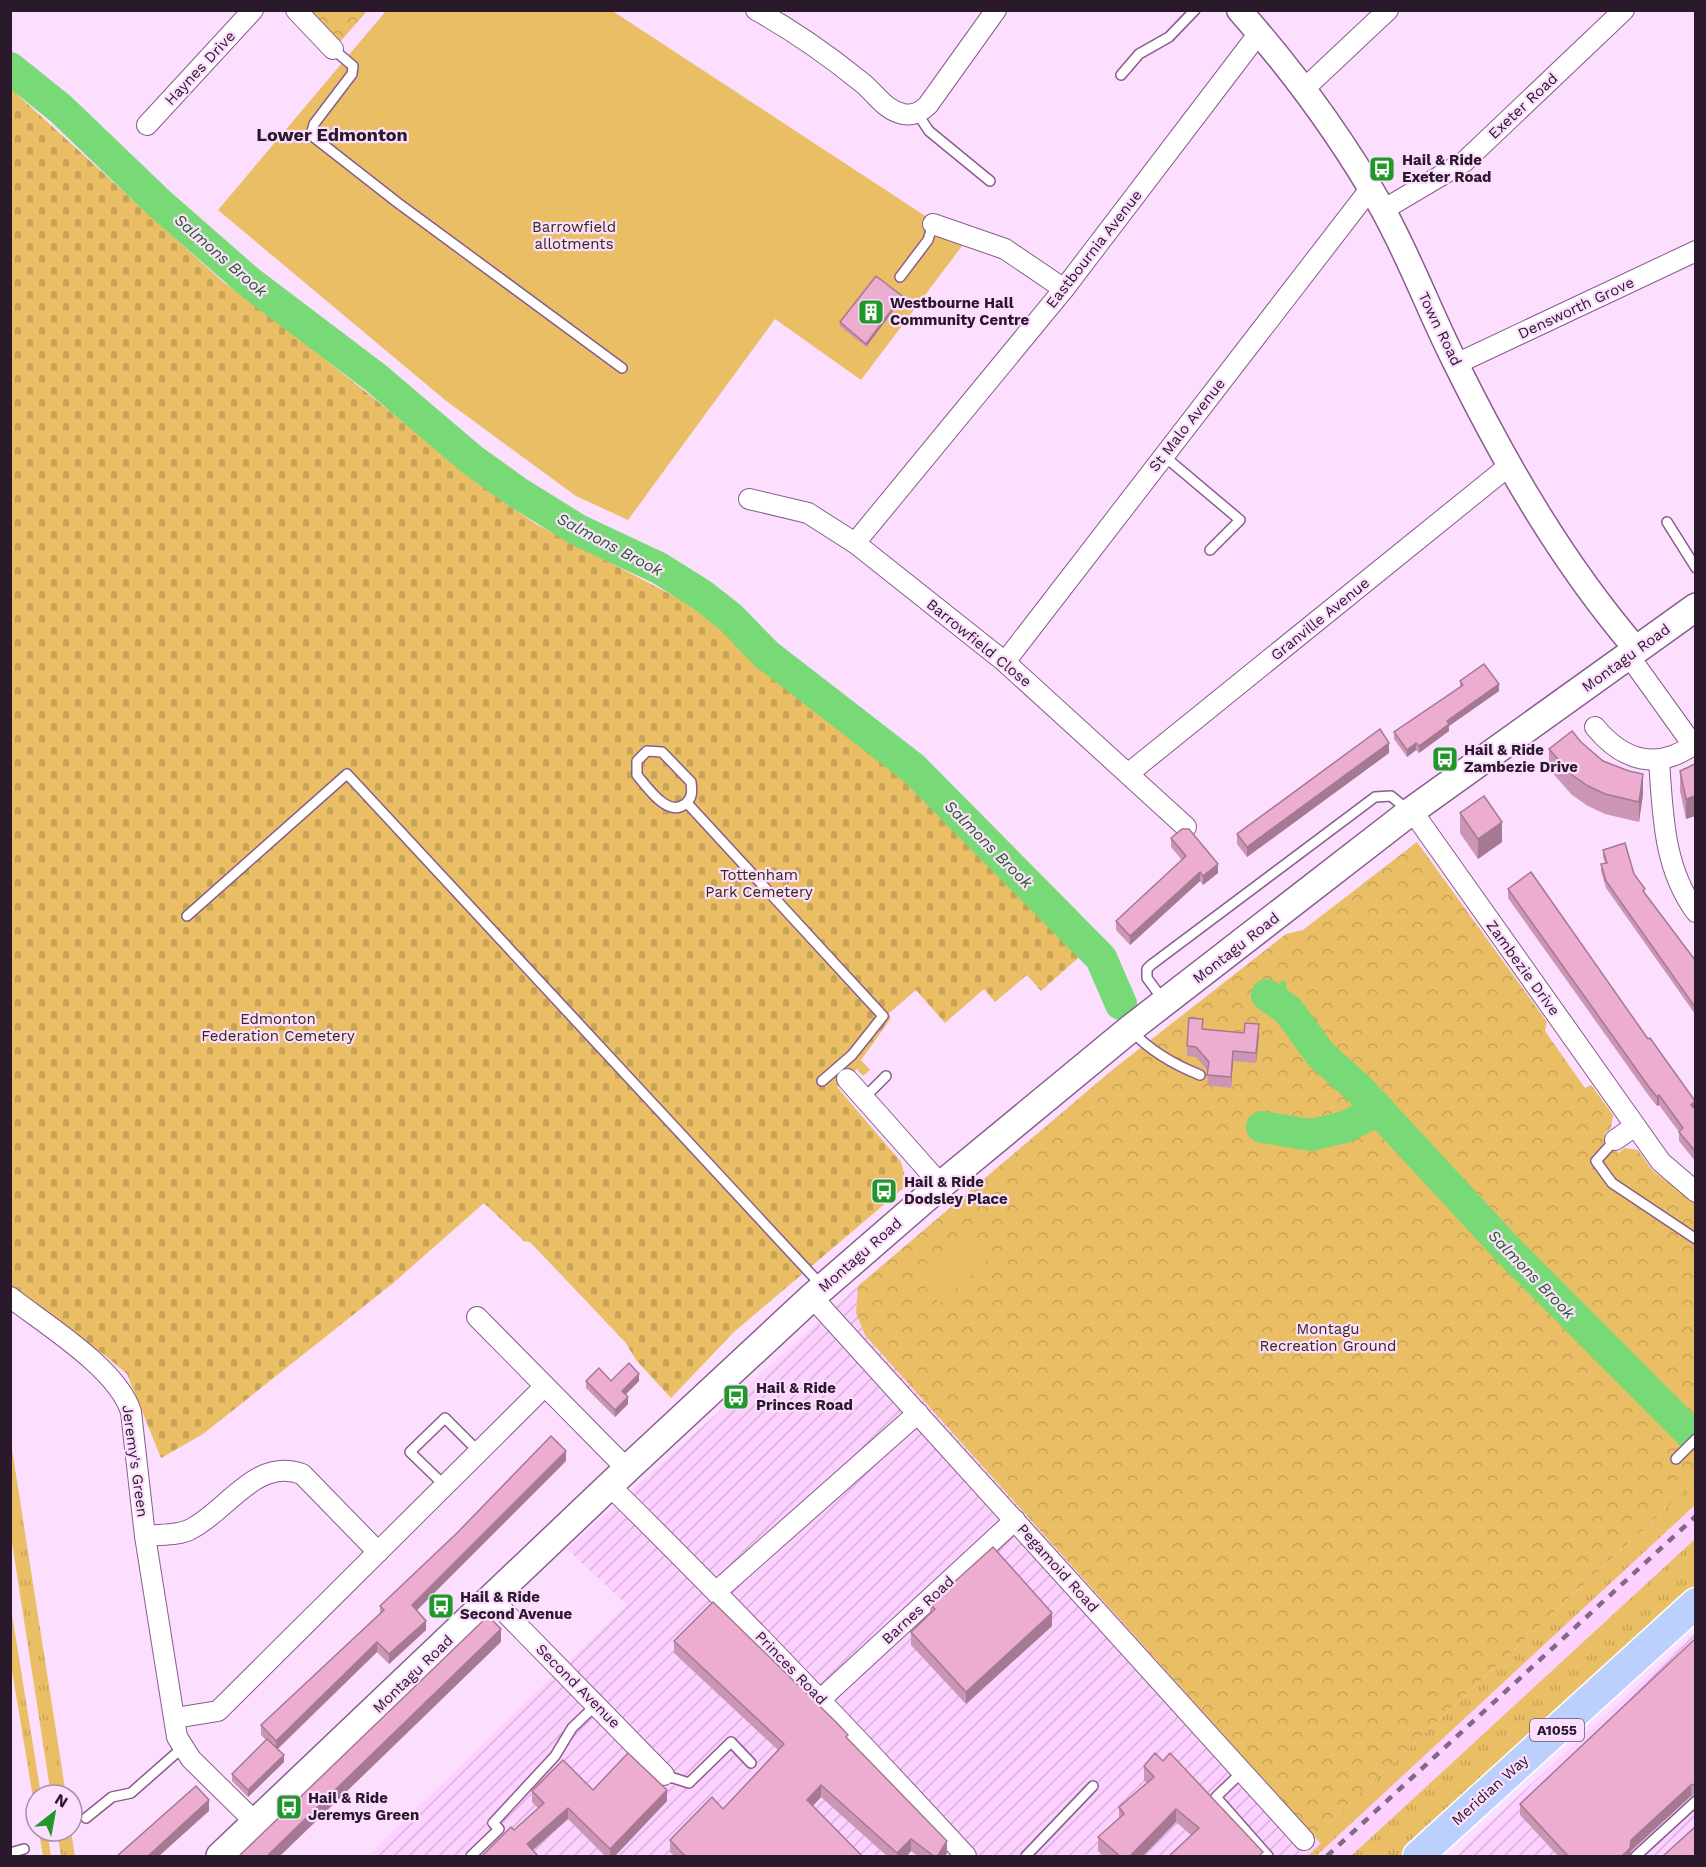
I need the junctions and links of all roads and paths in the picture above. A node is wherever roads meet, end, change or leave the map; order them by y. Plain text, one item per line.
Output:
1 (254, 10) edge
2 (296, 10) edge
3 (756, 10) edge
4 (996, 10) edge
5 (1195, 10) edge
6 (1239, 10) edge
7 (1388, 10) edge
8 (1624, 10) edge
9 (1259, 33) junction
10 (333, 48) joint
11 (1121, 75) dead end
12 (1304, 89) junction
13 (916, 113) junction
14 (147, 125) dead end
15 (990, 181) dead end
16 (1370, 189) junction
17 (1383, 210) junction
18 (933, 224) joint
19 (1695, 251) edge
20 (900, 277) dead end
21 (1064, 289) junction
22 (1456, 364) junction
23 (622, 368) dead end
24 (1164, 456) junction
25 (1510, 465) junction
26 (749, 499) dead end
27 (1667, 522) dead end
28 (855, 543) junction
29 (1210, 550) dead end
30 (1695, 568) edge
31 (1695, 607) edge
32 (1633, 653) junction
33 (1005, 662) junction
34 (1595, 727) dead end
35 (1694, 744) edge
36 (1659, 761) junction
37 (1129, 773) junction
38 (687, 803) junction
39 (1410, 812) junction
40 (1186, 827) edge
41 (1695, 912) edge
42 (187, 916) dead end
43 (1165, 1002) junction
44 (1130, 1029) junction
45 (843, 1073) junction
46 (1200, 1075) dead end
47 (886, 1076) dead end
48 (822, 1081) dead end
49 (864, 1098) junction
50 (1635, 1126) junction
51 (1615, 1140) joint
52 (940, 1185) junction
53 (1695, 1192) edge
54 (1695, 1239) edge
55 (818, 1292) junction
56 (10, 1297) edge
57 (477, 1317) dead end
58 (545, 1386) junction
59 (918, 1413) junction
60 (1695, 1440) edge
61 (479, 1452) junction
62 (1676, 1459) dead end
63 (618, 1478) junction
64 (445, 1486) junction
65 (1015, 1520) junction
66 (145, 1536) junction
67 (378, 1552) junction
68 (717, 1591) junction
69 (492, 1599) junction
70 (1695, 1603) edge
71 (821, 1699) junction
72 (597, 1704) junction
73 (175, 1718) junction
74 (182, 1748) junction
75 (751, 1763) dead end
76 (1242, 1772) junction
77 (664, 1774) joint
78 (1093, 1786) dead end
79 (1695, 1801) edge
80 (86, 1818) dead end
81 (257, 1824) junction
82 (1304, 1840) dead end
83 (24, 1849) dead end
84 (10, 1853) edge
85 (220, 1857) edge
86 (471, 1857) edge
87 (966, 1857) edge
88 (1026, 1857) edge
89 (1268, 1857) edge
90 (1418, 1857) edge
91 (1636, 1857) edge

1 - 14 street, Haynes Drive
2 - 10 street
3 - 13 street
4 - 13 street
5 - 11 lane
6 - 9 street, Town Road
7 - 12 street
8 - 17 street, Exeter Road
9 - 12 street, Town Road
9 - 21 street, Eastbournia Avenue
10 - 23 lane
12 - 16 street, Town Road
13 - 15 lane
16 - 17 street, Town Road
16 - 24 street, St Malo Avenue
17 - 22 street, Town Road
18 - 20 lane
18 - 21 street
19 - 22 street, Densworth Grove
21 - 28 street, Eastbournia Avenue
22 - 25 street, Town Road
24 - 29 lane
24 - 33 street, St Malo Avenue
25 - 32 street, Town Road
25 - 37 street, Granville Avenue
26 - 28 street, Barrowfield Close
27 - 30 lane
28 - 33 street, Barrowfield Close
31 - 32 main road, Montagu Road
32 - 35 street
32 - 39 main road, Montagu Road
33 - 37 street, Barrowfield Close
34 - 36 street
35 - 36 street
36 - 41 street
37 - 40 street, Barrowfield Close
38 - 38 lane
38 - 45 lane
39 - 43 main road, Montagu Road
39 - 43 lane
39 - 50 street, Zambezie Drive
42 - 55 lane
43 - 44 main road, Montagu Road
44 - 46 lane
44 - 52 main road, Montagu Road
45 - 48 lane
45 - 49 street
47 - 49 lane
49 - 52 street
50 - 51 street
50 - 53 street, Zambezie Drive
51 - 54 lane
52 - 55 main road, Montagu Road
55 - 59 street, Pegamoid Road
55 - 63 main road, Montagu Road
56 - 66 street, Jeremy's Green
57 - 58 street
58 - 61 street
58 - 63 street
59 - 65 street, Pegamoid Road
59 - 68 street
60 - 62 lane
61 - 64 street
61 - 64 lane
63 - 68 street, Princes Road
63 - 69 main road, Montagu Road
64 - 67 street
65 - 71 street, Barnes Road
65 - 76 street, Pegamoid Road
66 - 67 street, Jeremy's Green
66 - 73 street, Jeremy's Green
67 - 73 street
68 - 71 street, Princes Road
69 - 72 street, Second Avenue
69 - 81 main road, Montagu Road
70 - 90 main road, Meridian Way / A1055
71 - 87 street, Princes Road
72 - 77 street, Second Avenue
72 - 86 lane
73 - 74 street, Jeremy's Green
74 - 80 lane
74 - 81 street
75 - 77 lane
76 - 82 street, Pegamoid Road
76 - 89 lane
78 - 88 lane
79 - 91 lane
81 - 85 main road, Montagu Road
83 - 84 lane

